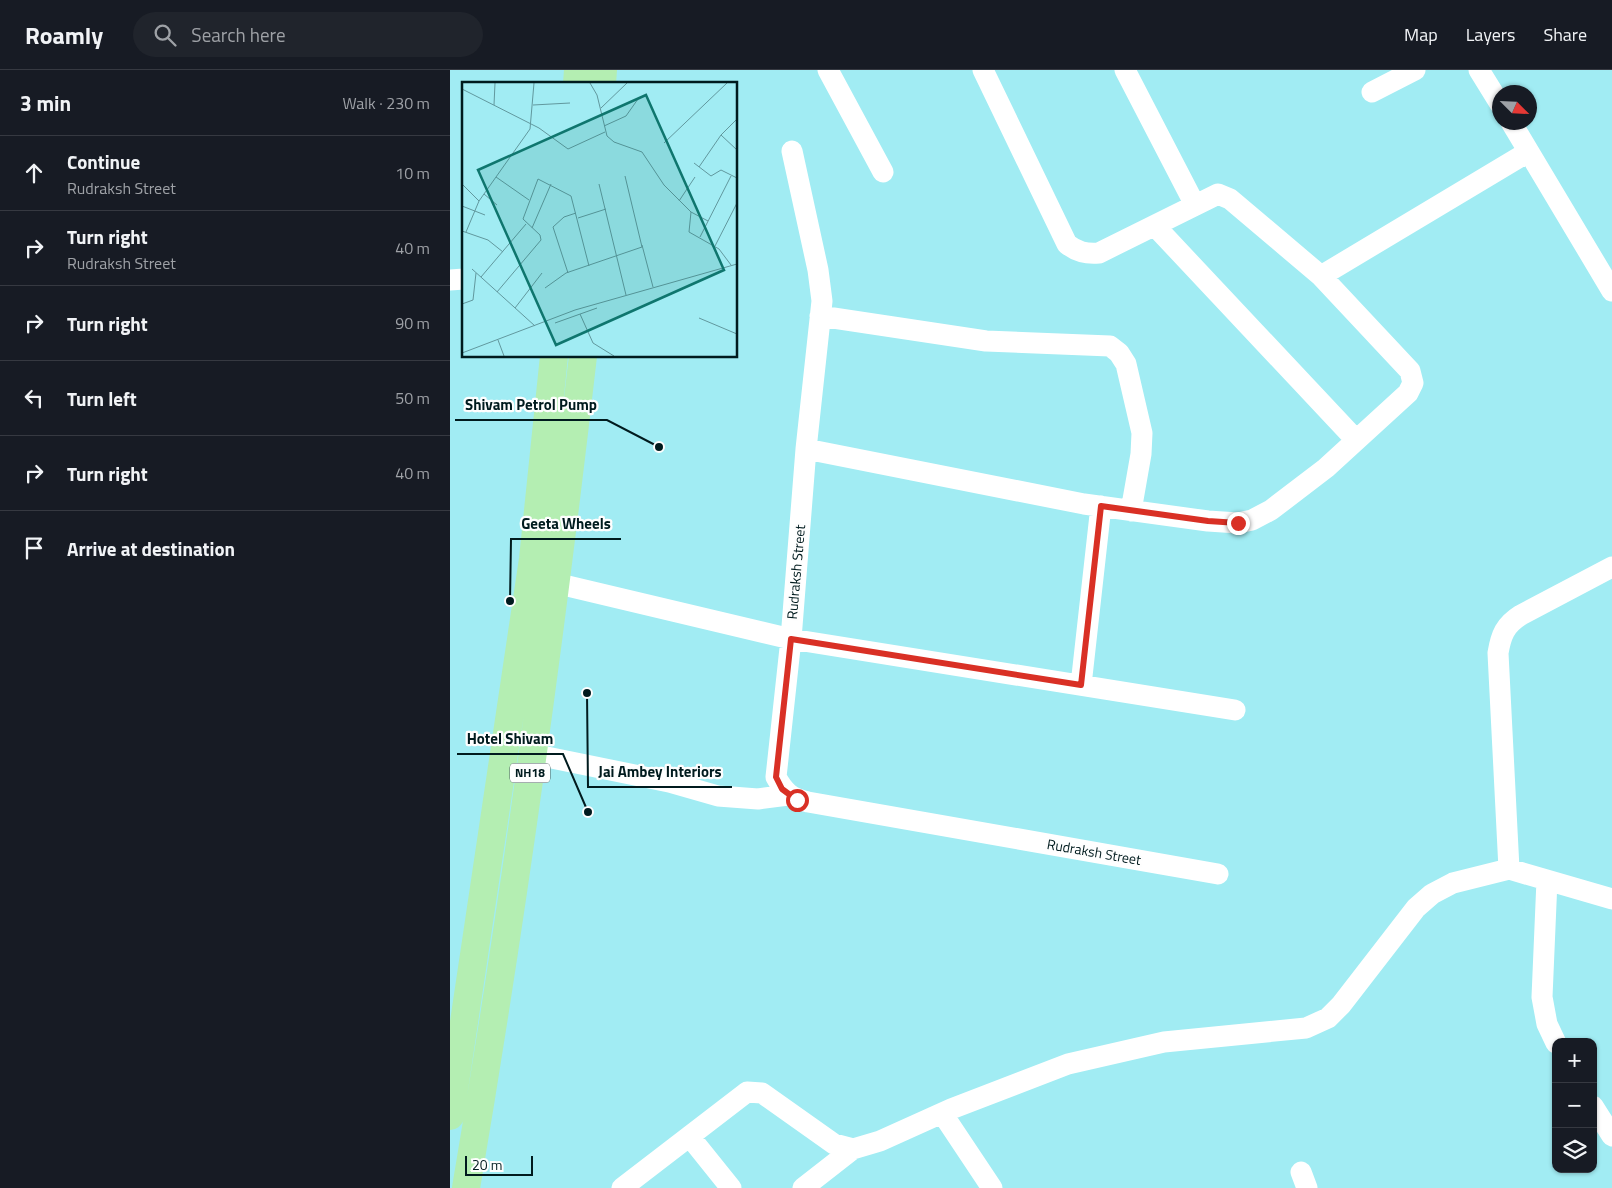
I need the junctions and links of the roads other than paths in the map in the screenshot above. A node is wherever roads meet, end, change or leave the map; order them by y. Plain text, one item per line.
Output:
1 (828, 70) edge
2 (983, 70) edge
3 (1125, 70) edge
4 (1415, 70) edge
5 (1479, 70) edge
6 (1492, 91) edge
7 (1372, 92) dead end
8 (1515, 130) edge
9 (792, 151) dead end
10 (1528, 152) junction
11 (883, 172) dead end
12 (1195, 205) junction
13 (1155, 226) junction
14 (1321, 276) junction
15 (1612, 291) edge
16 (820, 316) junction
17 (554, 358) edge
18 (583, 358) edge
19 (1356, 440) junction
20 (806, 449) junction
21 (1101, 506) junction
22 (1130, 510) junction
23 (1612, 567) edge
24 (555, 583) junction
25 (791, 639) junction
26 (1081, 685) junction
27 (1235, 710) dead end
28 (532, 754) junction
29 (788, 795) junction
30 (1509, 870) junction
31 (1218, 874) dead end
32 (1546, 880) junction
33 (1612, 899) edge
34 (1553, 1038) edge
35 (1597, 1112) edge
36 (942, 1113) junction
37 (450, 1116) edge
38 (1612, 1136) edge
39 (690, 1137) junction
40 (853, 1149) junction
41 (466, 1188) edge
42 (622, 1188) edge
43 (731, 1188) edge
44 (803, 1188) edge
45 (992, 1188) edge

1 - 11 street
2 - 13 street
3 - 12 street
4 - 7 street
5 - 6 street
8 - 10 street
9 - 16 street, Rudraksh Street
10 - 14 street
10 - 15 street
12 - 13 street
12 - 14 street
13 - 19 street
14 - 19 street
16 - 20 street, Rudraksh Street
16 - 22 street
17 - 37 highway, NH18
18 - 24 highway, NH18
19 - 22 street
20 - 21 street
20 - 25 street, Rudraksh Street
21 - 22 street
21 - 26 street
23 - 30 street
24 - 25 street
24 - 28 highway, NH18
25 - 26 street
25 - 29 street, Rudraksh Street
26 - 27 street
28 - 29 street
28 - 41 highway, NH18
29 - 31 street, Rudraksh Street
30 - 32 street
30 - 36 street
32 - 33 street
32 - 34 street
35 - 38 street
36 - 40 street
36 - 45 street
39 - 40 street
39 - 42 street
39 - 43 street
40 - 44 street

